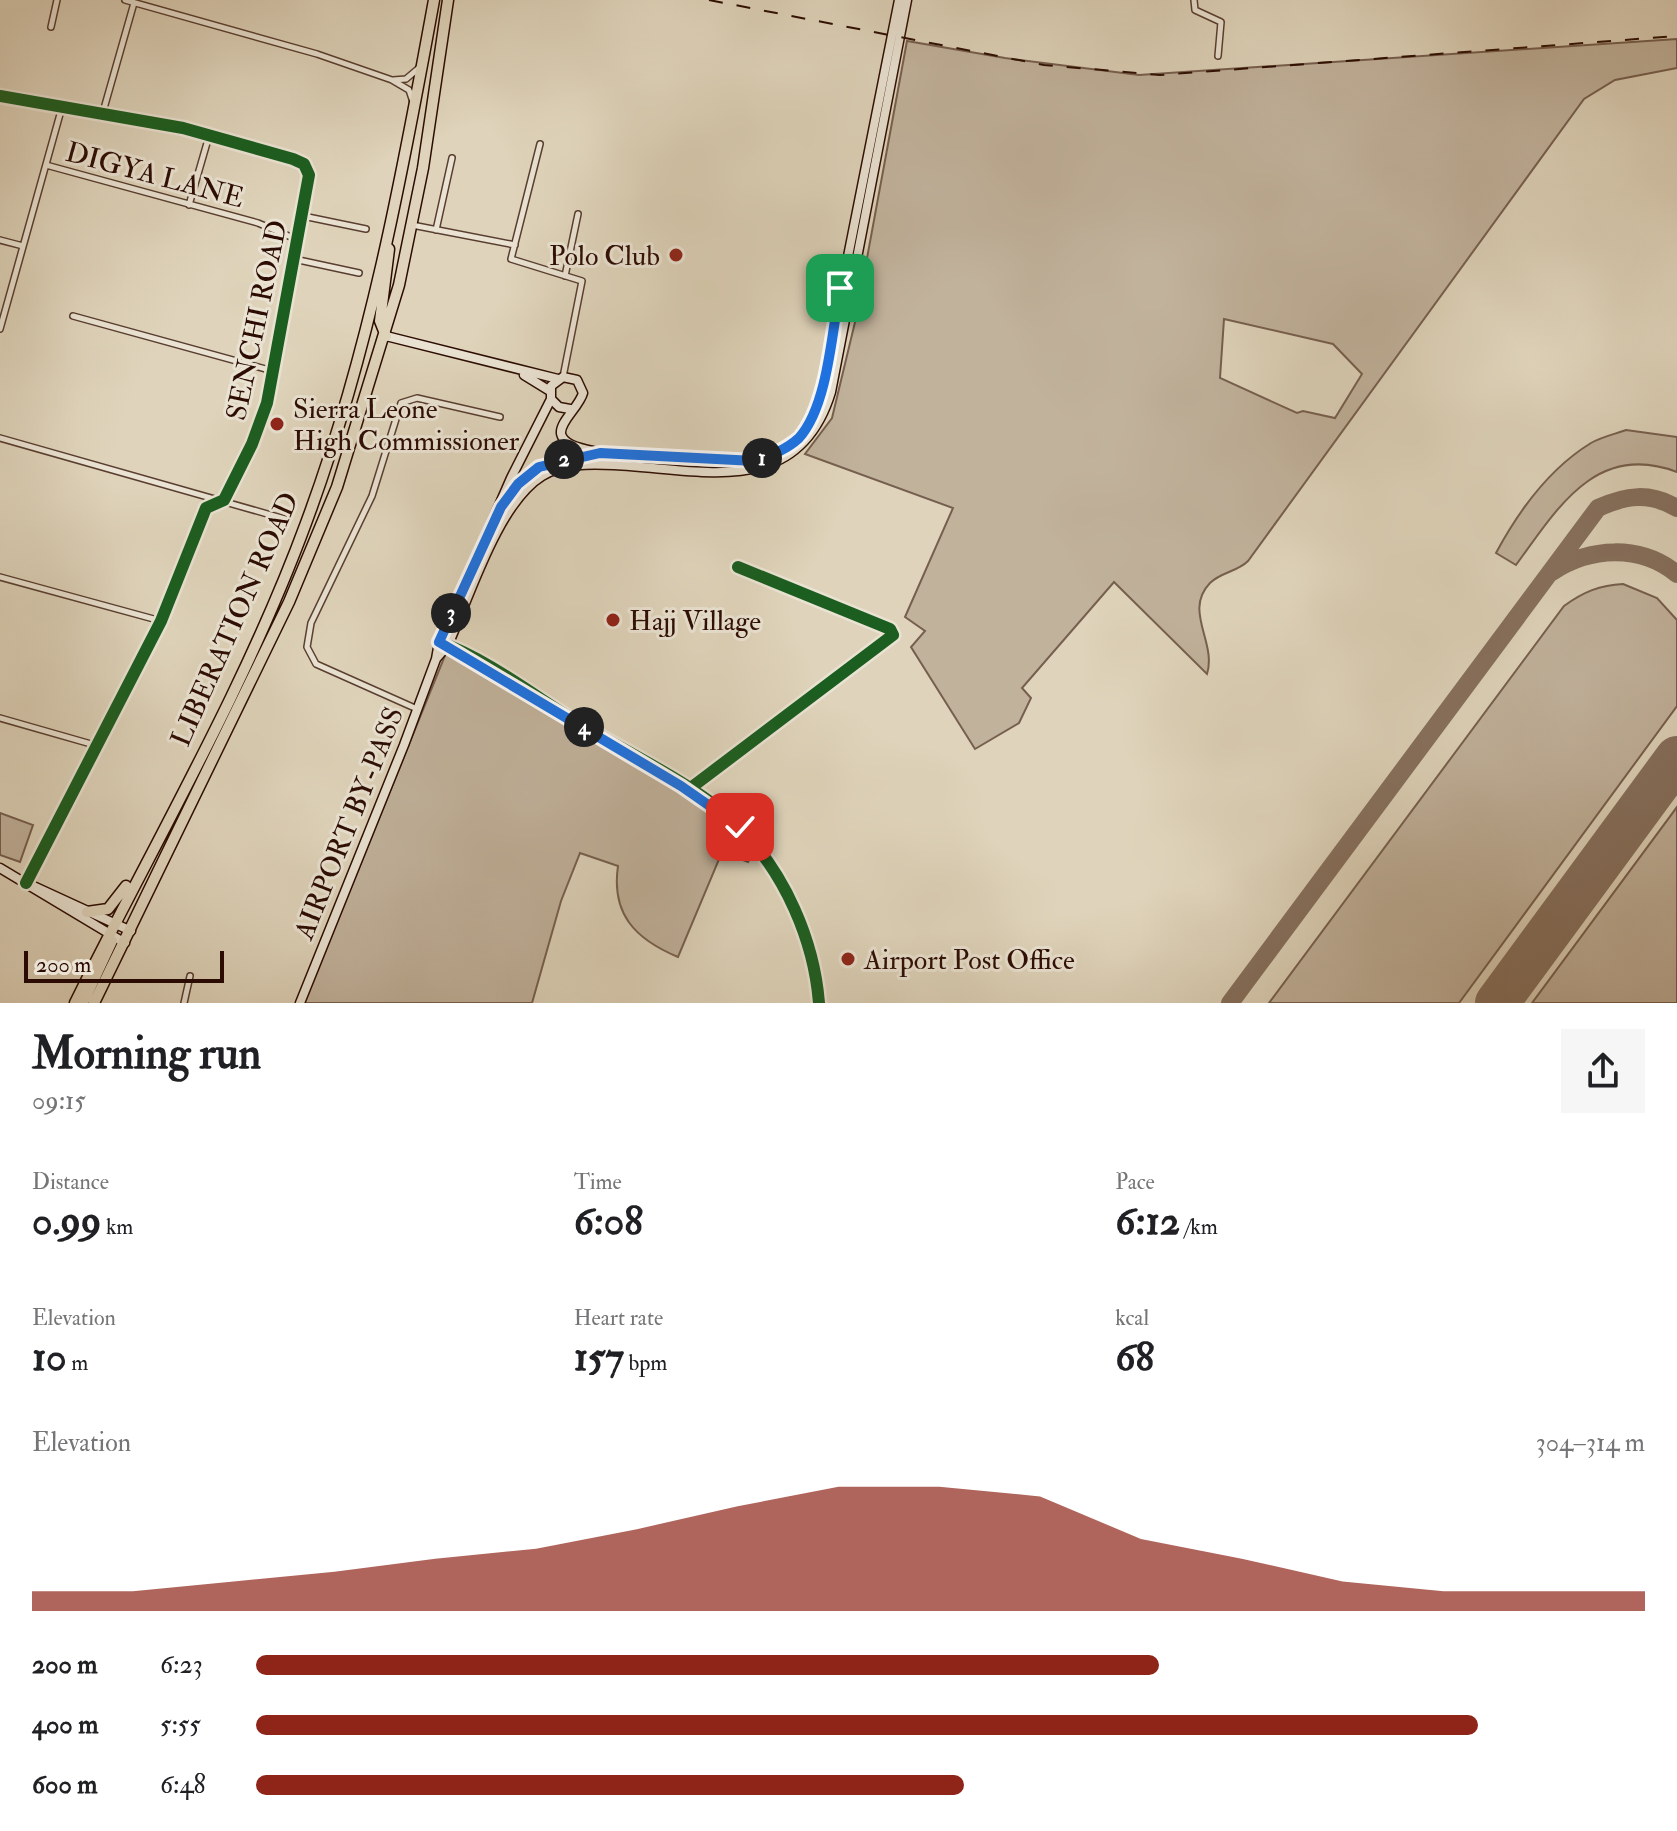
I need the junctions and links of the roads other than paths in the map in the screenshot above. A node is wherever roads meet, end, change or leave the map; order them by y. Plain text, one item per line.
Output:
1 (57, 0) edge
2 (125, 0) edge
3 (434, 0) edge
4 (448, 0) edge
5 (899, 0) edge
6 (907, 0) edge
7 (1194, 0) edge
8 (134, 3) junction
9 (51, 27) dead end
10 (1218, 56) dead end
11 (422, 65) junction
12 (392, 80) junction
13 (0, 96) edge
14 (414, 106) junction
15 (62, 107) junction
16 (103, 112) junction
17 (209, 136) junction
18 (540, 144) dead end
19 (452, 158) dead end
20 (46, 165) junction
21 (189, 205) junction
22 (578, 214) dead end
23 (303, 216) junction
24 (412, 225) junction
25 (366, 229) dead end
26 (436, 230) junction
27 (387, 239) junction
28 (0, 240) edge
29 (298, 240) junction
30 (515, 245) junction
31 (23, 246) junction
32 (294, 259) junction
33 (359, 273) dead end
34 (565, 276) junction
35 (73, 316) dead end
36 (0, 329) edge
37 (386, 336) junction
38 (512, 370) junction
39 (273, 371) junction
40 (560, 378) junction
41 (551, 395) junction
42 (570, 409) junction
43 (500, 417) dead end
44 (0, 438) edge
45 (600, 453) junction
46 (224, 500) junction
47 (501, 507) junction
48 (285, 519) dead end
49 (738, 567) dead end
50 (0, 577) edge
51 (161, 621) junction
52 (443, 643) junction
53 (417, 710) junction
54 (0, 718) edge
55 (98, 746) junction
56 (688, 790) junction
57 (0, 868) edge
58 (141, 870) junction
59 (26, 883) junction
60 (87, 912) junction
61 (114, 924) junction
62 (131, 931) junction
63 (111, 936) junction
64 (125, 943) junction
65 (190, 976) dead end
66 (75, 1003) edge
67 (83, 1003) edge
68 (94, 1003) edge
69 (184, 1003) edge
70 (300, 1003) edge
71 (819, 1003) edge

1 - 9 street
2 - 8 street
3 - 11 highway, LIBERATION ROAD
4 - 24 highway, LIBERATION ROAD
5 - 45 main road
6 - 52 main road, AIRPORT BY-PASS
7 - 10 street
8 - 12 street
8 - 16 street
11 - 12 street
11 - 14 highway, LIBERATION ROAD
12 - 14 street
13 - 15 street, SENCHI ROAD
14 - 27 highway, LIBERATION ROAD
15 - 16 street, SENCHI ROAD
15 - 20 street
16 - 17 street, SENCHI ROAD
17 - 21 street
17 - 23 street, SENCHI ROAD
18 - 30 street
19 - 26 street
20 - 21 street, DIGYA LANE
20 - 31 street
21 - 29 street, DIGYA LANE
22 - 34 street
23 - 25 street
23 - 29 street, SENCHI ROAD
24 - 26 street
24 - 37 highway, LIBERATION ROAD
26 - 30 street
27 - 37 highway
27 - 58 highway, LIBERATION ROAD
28 - 31 street
29 - 32 street, SENCHI ROAD
30 - 34 street
31 - 36 street
32 - 33 street
32 - 39 street, SENCHI ROAD
34 - 40 street
35 - 39 street
37 - 38 main road
37 - 62 highway, LIBERATION ROAD
38 - 40 main road
38 - 41 main road
39 - 46 street, SENCHI ROAD
40 - 41 main road
40 - 42 main road
41 - 42 main road
41 - 47 main road, AIRPORT BY-PASS
42 - 45 main road
43 - 53 street
44 - 46 street
45 - 47 main road
46 - 48 street
46 - 51 street, SENCHI ROAD
47 - 52 main road, AIRPORT BY-PASS
49 - 56 street
50 - 51 street
51 - 55 street, SENCHI ROAD
52 - 53 main road, AIRPORT BY-PASS
52 - 56 main road
53 - 70 main road, AIRPORT BY-PASS
54 - 55 street
55 - 59 street, SENCHI ROAD
56 - 71 main road
57 - 59 main road
58 - 60 highway
58 - 61 highway, LIBERATION ROAD
59 - 60 main road
59 - 63 main road
60 - 61 main road
61 - 62 main road
61 - 63 highway, LIBERATION ROAD
62 - 64 highway, LIBERATION ROAD
63 - 64 main road
63 - 66 highway, LIBERATION ROAD
63 - 67 highway
64 - 68 highway, LIBERATION ROAD
65 - 69 street

